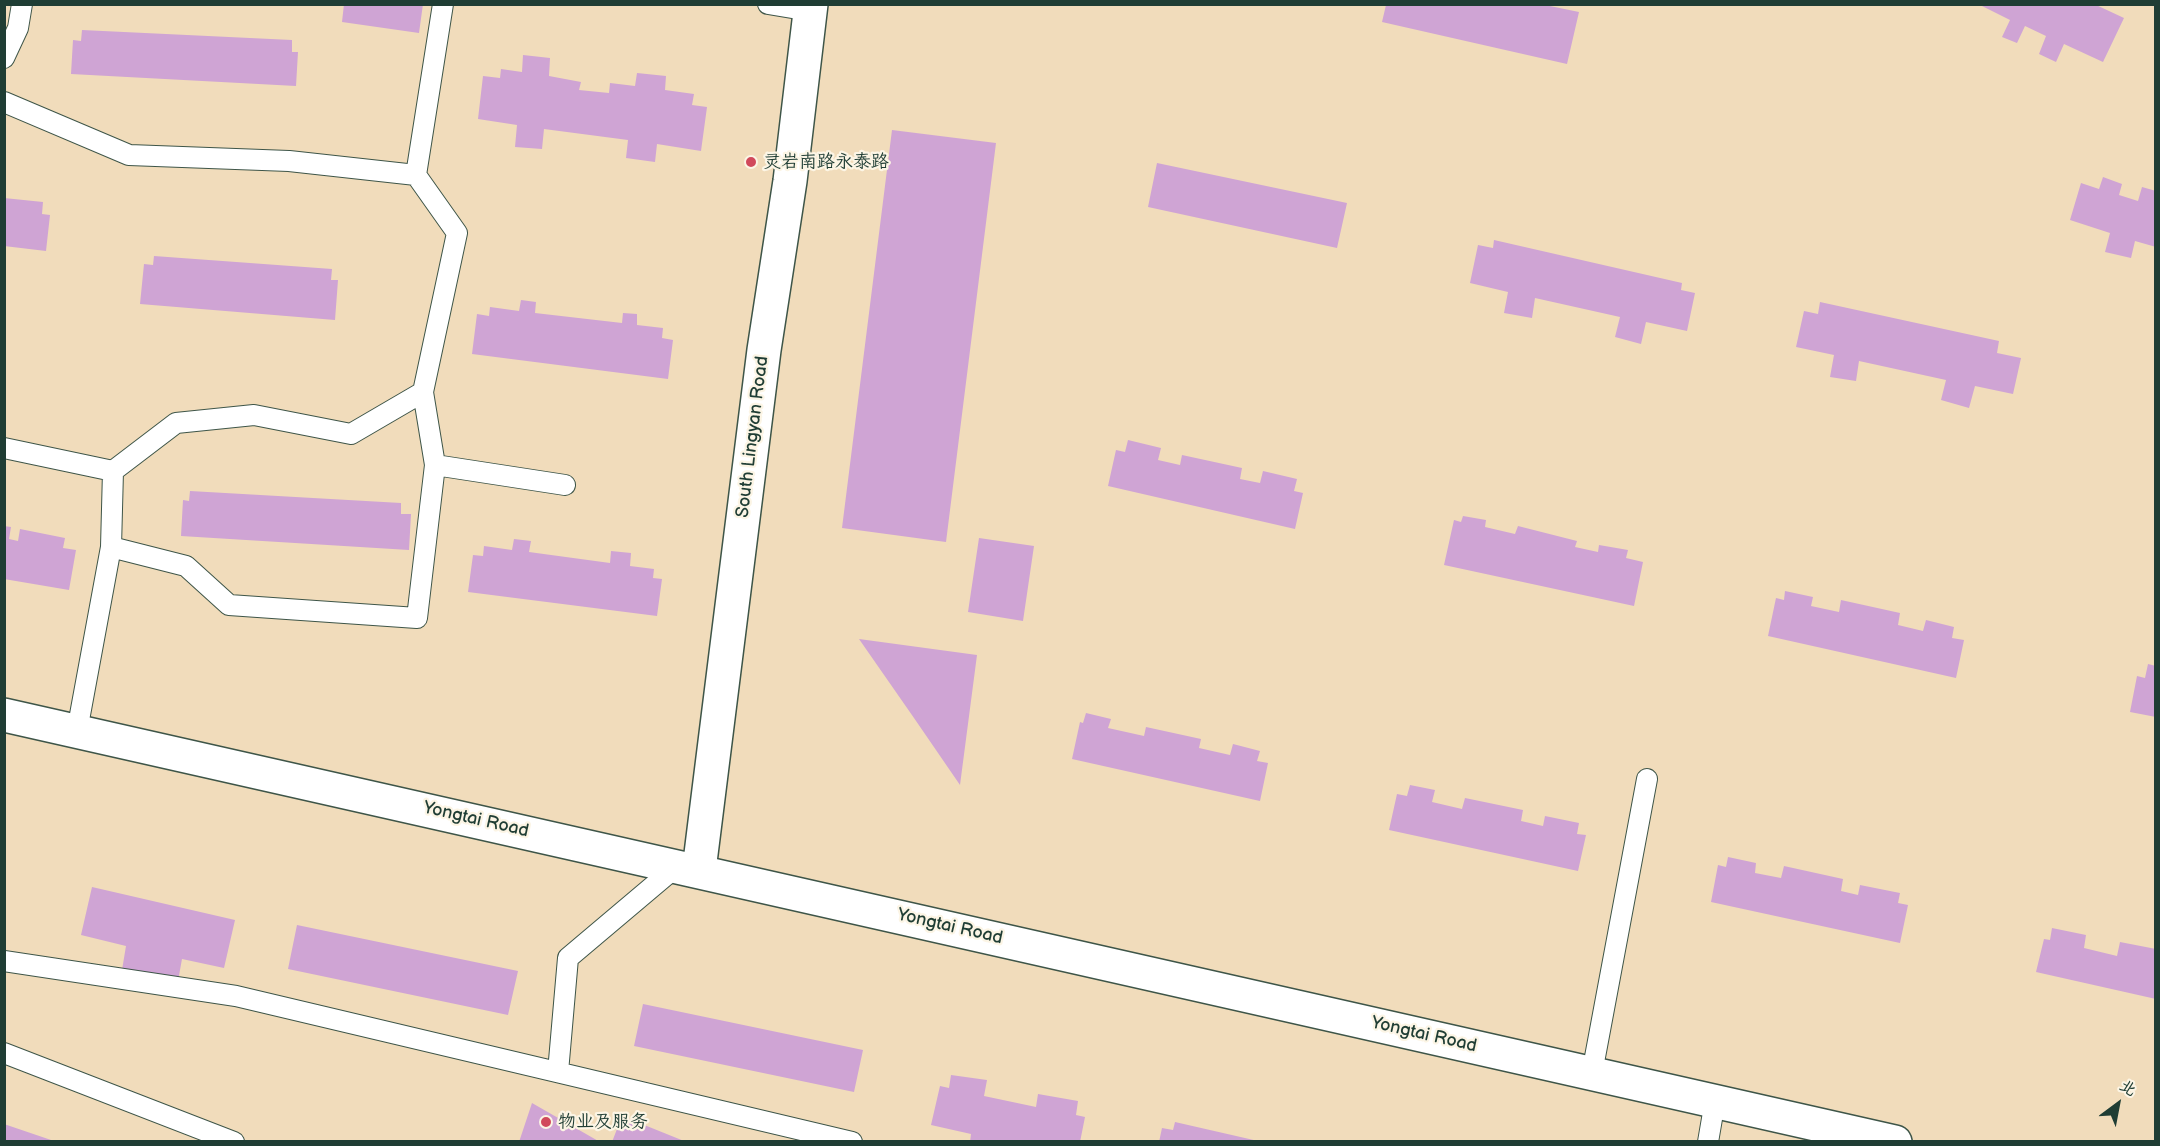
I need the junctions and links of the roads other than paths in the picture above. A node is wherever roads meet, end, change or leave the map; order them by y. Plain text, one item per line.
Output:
1 (22, 4) edge
2 (443, 4) edge
3 (768, 4) edge
4 (810, 8) edge
5 (4, 58) edge
6 (4, 102) edge
7 (416, 175) junction
8 (423, 392) junction
9 (4, 448) edge
10 (435, 465) junction
11 (113, 471) junction
12 (565, 484) dead end
13 (111, 547) junction
14 (4, 715) edge
15 (77, 731) junction
16 (1647, 778) dead end
17 (688, 868) junction
18 (4, 961) edge
19 (4, 1053) edge
20 (558, 1071) junction
21 (1592, 1073) junction
22 (1715, 1101) junction
23 (234, 1142) edge
24 (852, 1142) edge
25 (1708, 1142) edge
26 (1895, 1142) edge

1 - 5 lane
2 - 7 lane
3 - 4 lane
4 - 17 street, South Lingyan Road
6 - 7 lane
7 - 8 lane
8 - 10 lane
8 - 11 lane
9 - 11 lane
10 - 12 lane
10 - 13 lane
11 - 13 lane
13 - 15 lane
14 - 15 street, Yongtai Road
15 - 17 street, Yongtai Road
16 - 21 lane
17 - 20 lane
17 - 21 street, Yongtai Road
18 - 20 lane
19 - 23 lane
20 - 24 lane
21 - 22 street, Yongtai Road
22 - 25 lane
22 - 26 street, Yongtai Road

